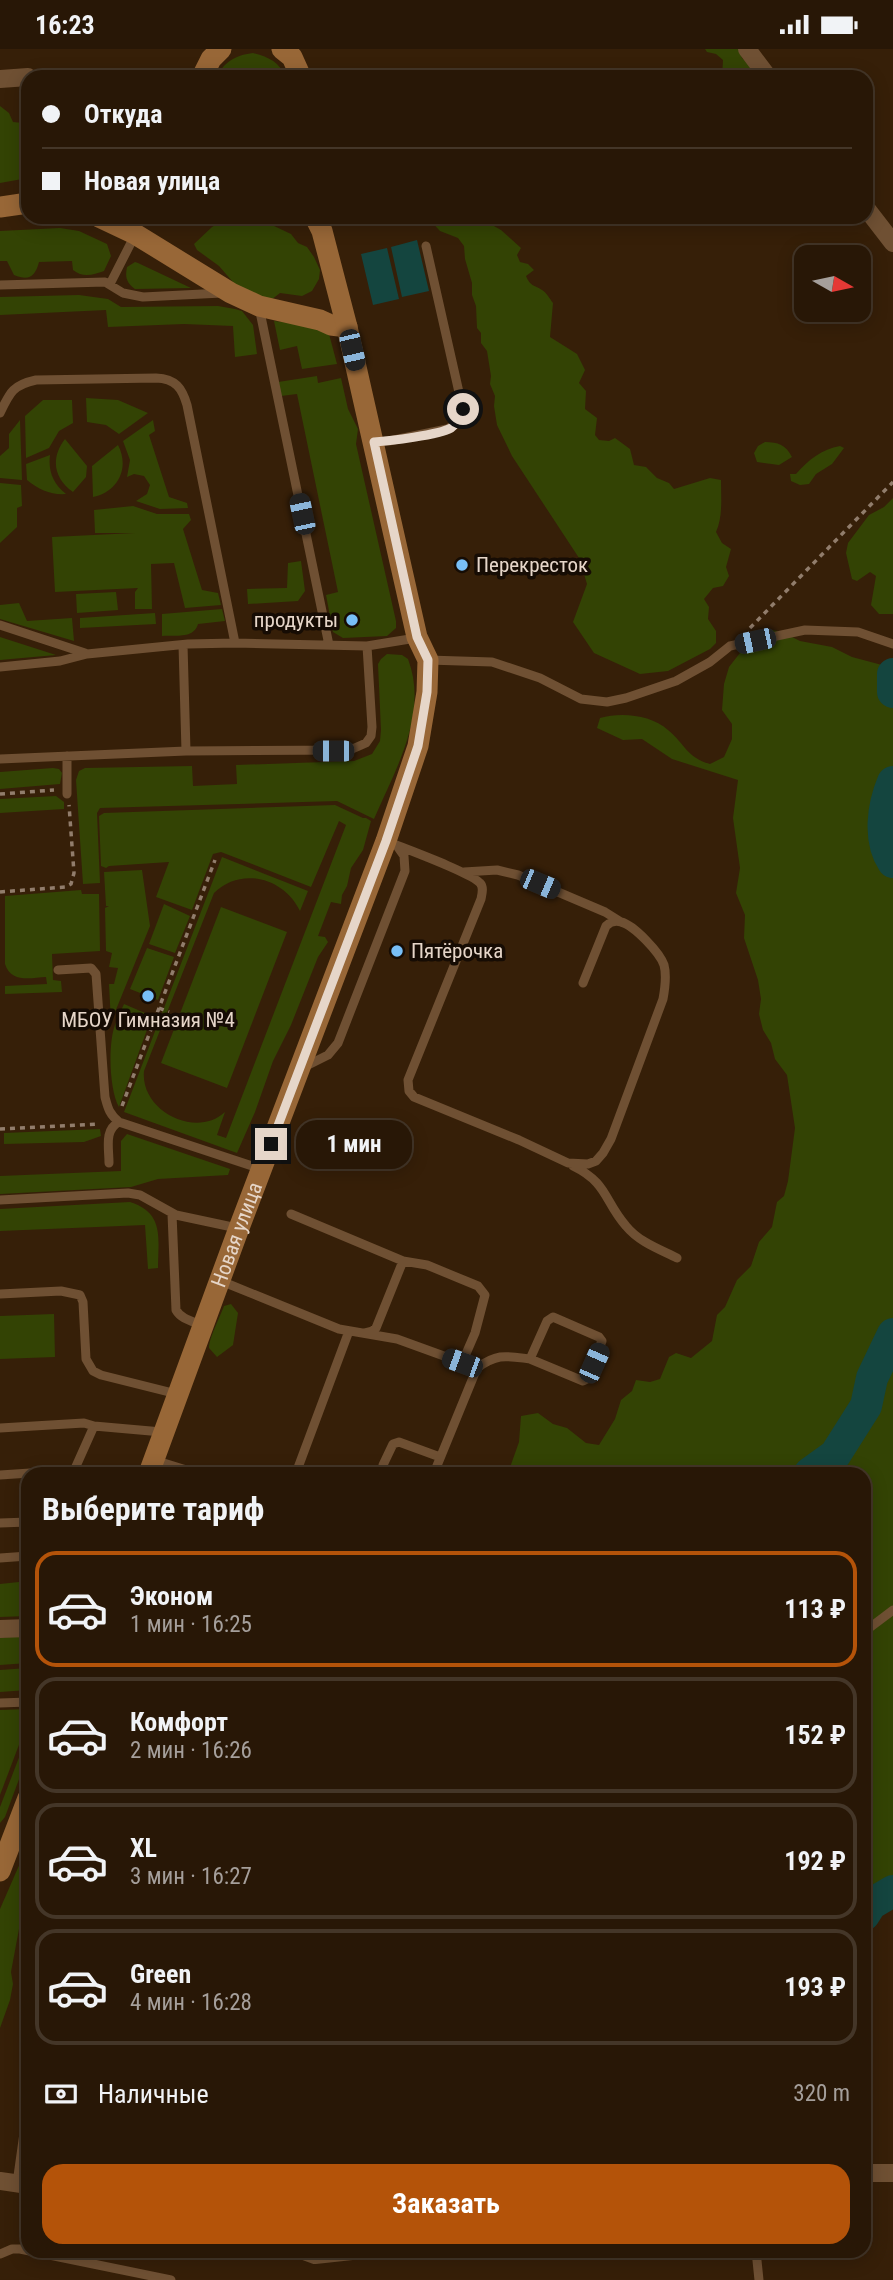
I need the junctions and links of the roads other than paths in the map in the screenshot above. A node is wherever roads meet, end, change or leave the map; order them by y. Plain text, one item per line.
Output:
1 (221, 49) edge
2 (747, 49) edge
3 (291, 52) edge
4 (206, 70) edge
5 (298, 70) edge
6 (763, 70) edge
7 (21, 78) edge
8 (0, 79) edge
9 (21, 204) edge
10 (0, 207) edge
11 (873, 217) edge
12 (114, 224) edge
13 (318, 224) edge
14 (135, 234) junction
15 (893, 243) edge
16 (426, 246) dead end
17 (110, 284) junction
18 (0, 285) edge
19 (231, 293) junction
20 (259, 306) junction
21 (347, 327) junction
22 (0, 413) edge
23 (374, 442) junction
24 (0, 625) edge
25 (417, 637) junction
26 (235, 643) junction
27 (893, 644) edge
28 (183, 645) junction
29 (329, 645) junction
30 (367, 646) junction
31 (87, 654) junction
32 (428, 660) junction
33 (0, 667) edge
34 (186, 751) junction
35 (67, 756) junction
36 (0, 759) edge
37 (67, 794) road end
38 (391, 843) junction
39 (462, 872) junction
40 (621, 922) junction
41 (58, 969) dead end
42 (583, 983) dead end
43 (119, 1122) junction
44 (109, 1163) dead end
45 (568, 1163) junction
46 (261, 1169) junction
47 (0, 1200) edge
48 (172, 1214) junction
49 (291, 1214) dead end
50 (239, 1228) junction
51 (677, 1258) dead end
52 (403, 1261) junction
53 (221, 1281) junction
54 (0, 1294) edge
55 (204, 1325) junction
56 (349, 1331) junction
57 (362, 1333) junction
58 (530, 1359) junction
59 (462, 1363) junction
60 (477, 1368) junction
61 (177, 1394) junction
62 (94, 1426) junction
63 (0, 1428) edge
64 (164, 1432) junction
65 (440, 1457) junction
66 (76, 1467) edge
67 (151, 1467) edge
68 (298, 1467) edge
69 (383, 1467) edge
70 (436, 1467) edge
71 (21, 1474) edge
72 (0, 1475) edge
73 (21, 1522) edge
74 (0, 1523) edge
75 (21, 1556) edge
76 (0, 1558) edge
77 (893, 1610) edge
78 (871, 1627) edge
79 (21, 1628) edge
80 (0, 1629) edge
81 (21, 1702) edge
82 (0, 1703) edge
83 (21, 1816) edge
84 (0, 1871) edge
85 (21, 2150) edge
86 (871, 2172) edge
87 (893, 2173) edge
88 (15, 2183) edge
89 (21, 2249) edge
90 (0, 2254) edge
91 (64, 2258) edge
92 (757, 2258) edge
93 (171, 2280) edge
94 (759, 2280) edge

1 - 4 street
2 - 6 street
3 - 5 street
7 - 8 street
9 - 10 street
11 - 15 street
12 - 14 street
13 - 21 street, Новая улица
14 - 17 lane
14 - 19 street
16 - 23 lane
17 - 18 lane
17 - 19 lane
19 - 20 street
20 - 21 street
20 - 29 lane
21 - 23 street, Новая улица
22 - 26 lane
23 - 25 street, Новая улица
24 - 31 lane
25 - 30 lane
25 - 32 street, Новая улица
26 - 28 lane
26 - 29 lane
27 - 32 lane
28 - 31 lane
28 - 34 lane
29 - 30 lane
30 - 34 lane
31 - 33 lane
32 - 38 street, Новая улица
34 - 35 lane
35 - 36 lane
35 - 37 lane
38 - 39 lane
38 - 46 street, Новая улица
39 - 40 lane
39 - 45 lane
40 - 42 lane
40 - 45 lane
41 - 43 lane
43 - 44 lane
43 - 46 lane
45 - 51 lane
46 - 50 street, Новая улица
47 - 48 lane
48 - 50 lane
48 - 55 lane
49 - 52 lane
50 - 53 street, Новая улица
52 - 57 lane
52 - 59 lane
53 - 55 street, Новая улица
53 - 56 lane
54 - 61 lane
55 - 61 street, Новая улица
56 - 57 lane
56 - 68 lane
57 - 59 lane
58 - 58 lane
58 - 60 lane
59 - 60 lane
60 - 65 lane
61 - 64 street, Новая улица
62 - 63 lane
62 - 64 lane
62 - 66 lane
64 - 67 street, Новая улица
65 - 69 lane
65 - 70 lane
71 - 72 lane
73 - 74 lane
75 - 76 lane
77 - 78 lane
79 - 80 street
81 - 82 lane
83 - 84 street
85 - 88 lane
86 - 87 street
89 - 90 lane
91 - 93 lane
92 - 94 lane

